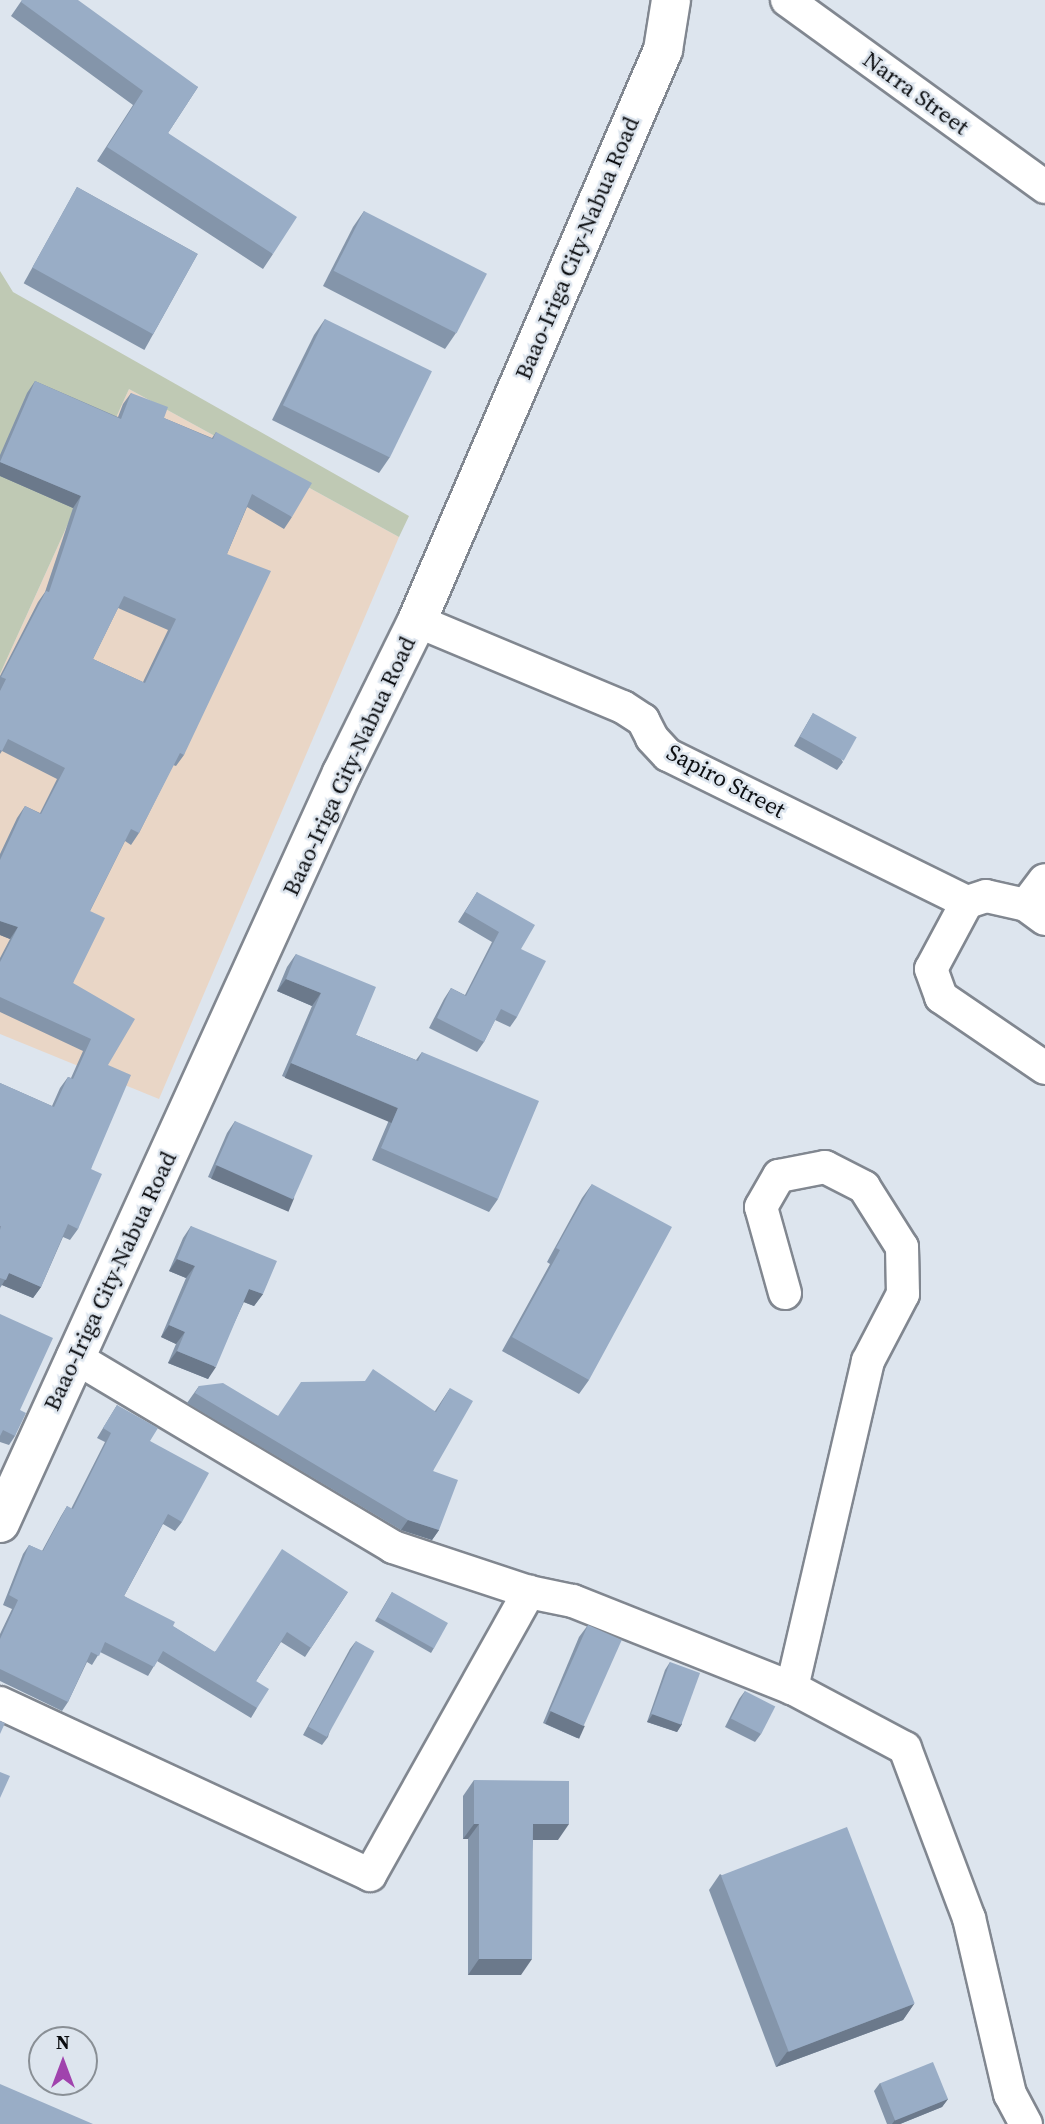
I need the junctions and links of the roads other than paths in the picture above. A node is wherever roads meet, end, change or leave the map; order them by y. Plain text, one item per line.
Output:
1 (671, 0) edge
2 (787, 0) edge
3 (1045, 187) edge
4 (417, 621) junction
5 (1045, 880) edge
6 (967, 902) junction
7 (1035, 912) edge
8 (1045, 1068) edge
9 (785, 1293) dead end
10 (73, 1356) junction
11 (0, 1523) edge
12 (529, 1592) junction
13 (792, 1688) junction
14 (0, 1703) edge
15 (1026, 2124) edge

1 - 4 main road, Baao-Iriga City-Nabua Road
2 - 3 street, Narra Street
4 - 6 street, Sapiro Street
4 - 10 main road, Baao-Iriga City-Nabua Road
5 - 7 street
6 - 7 street
6 - 8 street
9 - 13 street
10 - 11 main road, Baao-Iriga City-Nabua Road
10 - 12 street
12 - 13 street
12 - 14 street
13 - 15 street

